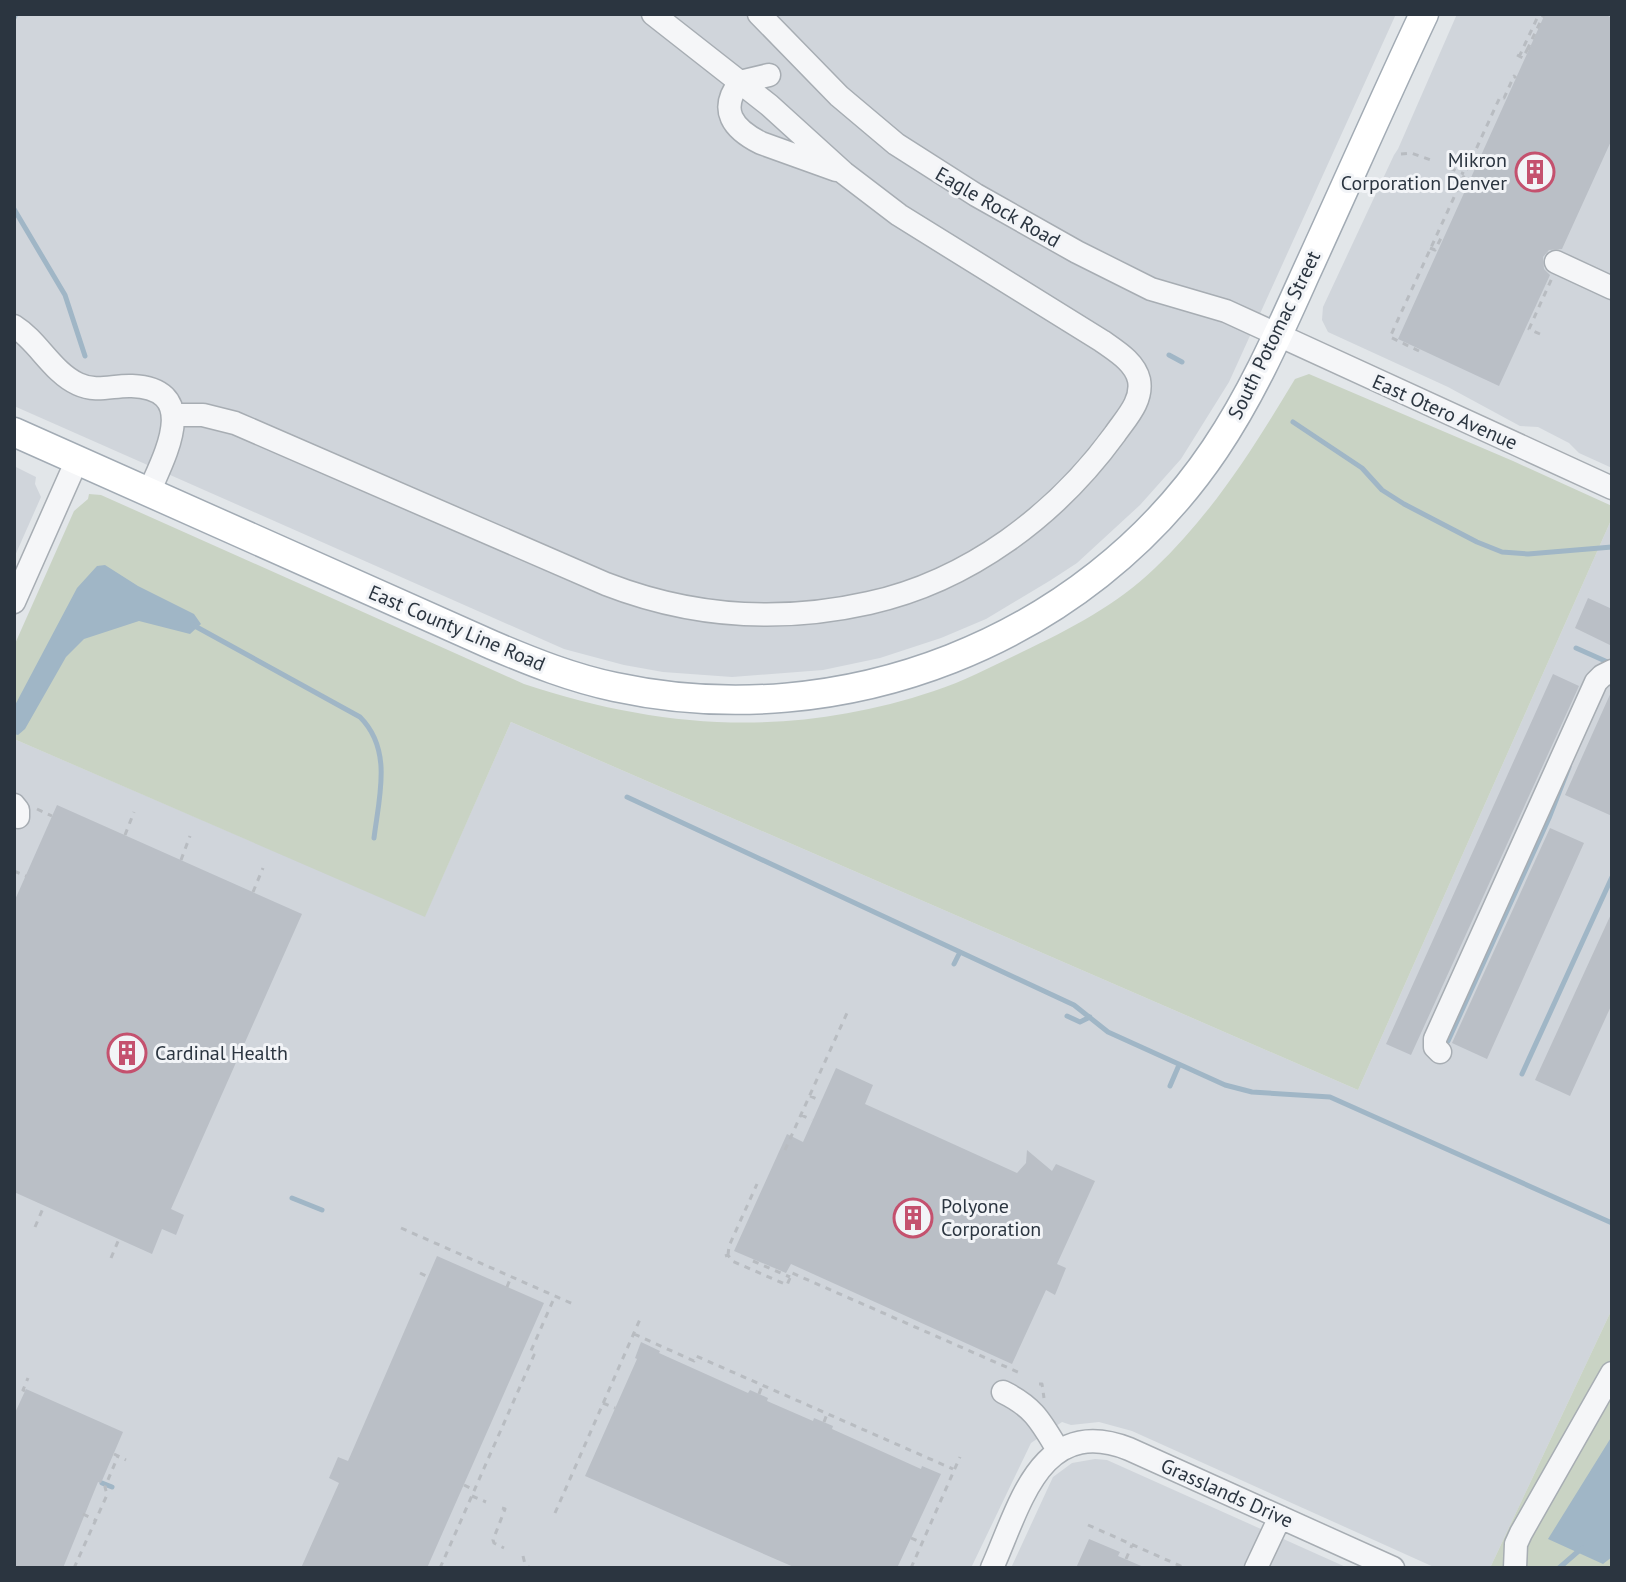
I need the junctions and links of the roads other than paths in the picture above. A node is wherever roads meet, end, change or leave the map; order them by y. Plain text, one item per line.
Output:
1 (653, 14) edge
2 (1424, 14) edge
3 (766, 22) edge
4 (769, 75) junction
5 (740, 82) junction
6 (769, 105) junction
7 (844, 173) junction
8 (1557, 263) road end
9 (1612, 288) edge
10 (14, 326) edge
11 (1278, 335) junction
12 (173, 415) junction
13 (14, 432) edge
14 (77, 460) junction
15 (1612, 488) edge
16 (149, 492) junction
17 (14, 602) edge
18 (926, 669) joint
19 (1612, 671) edge
20 (1440, 1052) dead end
21 (1612, 1373) edge
22 (1003, 1392) dead end
23 (1058, 1450) junction
24 (1280, 1517) junction
25 (992, 1568) edge
26 (1256, 1568) edge
27 (1393, 1568) edge
28 (1515, 1568) edge

1 - 5 street
2 - 11 main road, South Potomac Street
3 - 4 street
3 - 11 street, Eagle Rock Road
4 - 5 street
4 - 6 street
5 - 6 street
5 - 7 street
6 - 7 street
7 - 12 street
8 - 9 street
10 - 12 street
11 - 15 street, East Otero Avenue
11 - 18 main road, South Potomac Street
12 - 16 street
13 - 14 main road, East County Line Road
14 - 16 main road, East County Line Road
14 - 17 street
16 - 18 main road, East County Line Road
19 - 20 street
21 - 28 street
22 - 23 street
23 - 24 street, Grasslands Drive
23 - 25 street
24 - 26 street
24 - 27 street, Grasslands Drive

